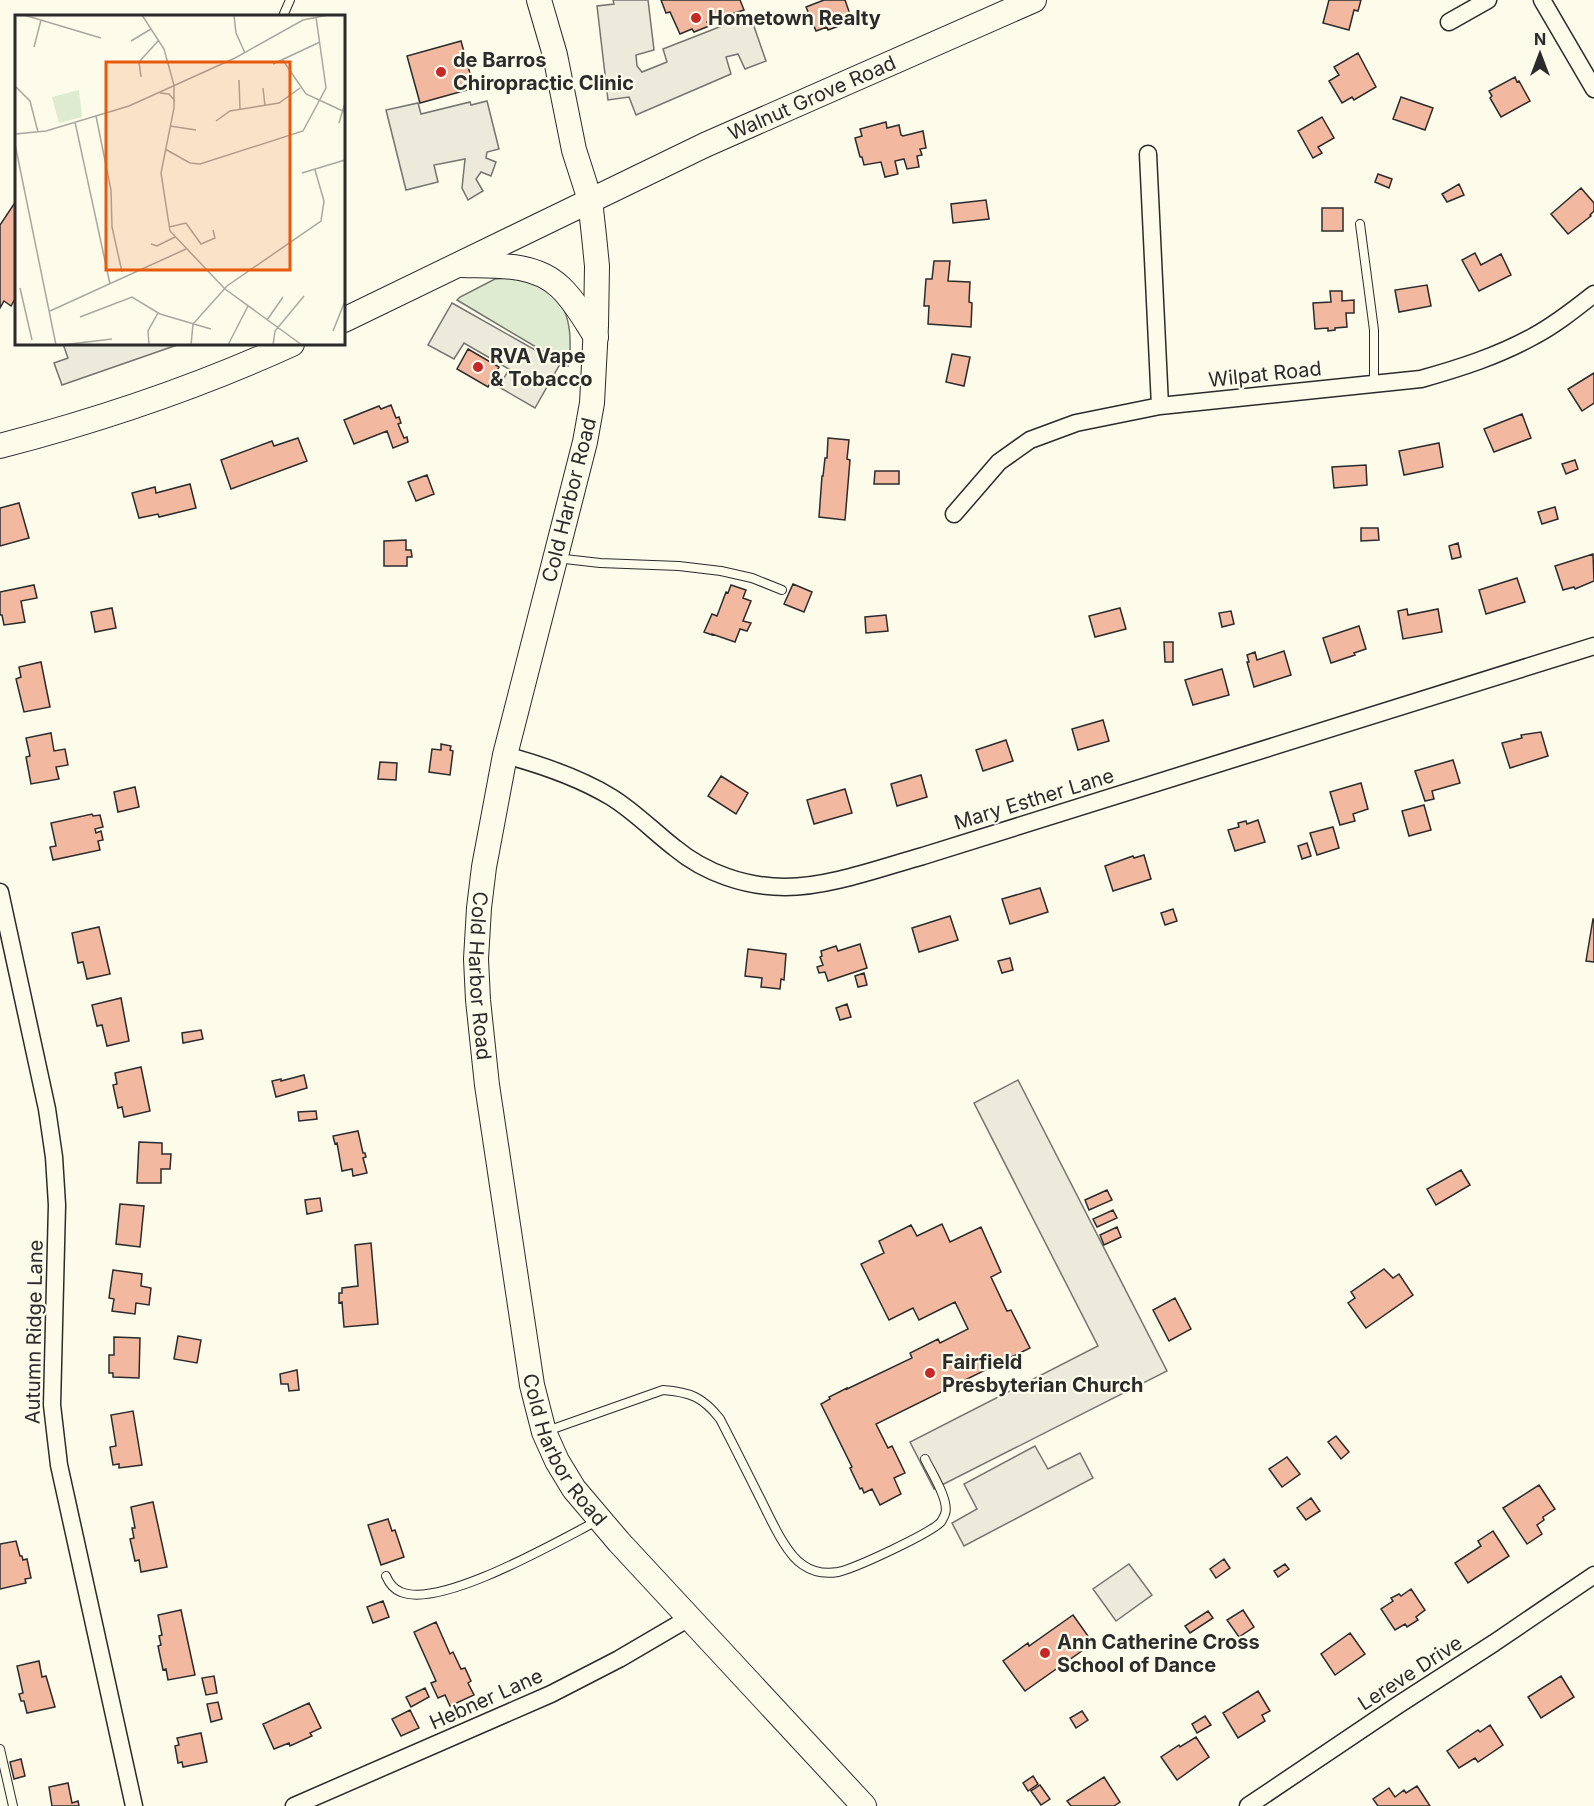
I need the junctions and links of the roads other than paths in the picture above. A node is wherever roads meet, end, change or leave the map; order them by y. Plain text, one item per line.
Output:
1 (290, 0) edge
2 (539, 0) edge
3 (1034, 0) edge
4 (1488, 0) edge
5 (1542, 0) edge
6 (284, 15) edge
7 (1449, 22) dead end
8 (1594, 89) edge
9 (1148, 154) dead end
10 (590, 200) junction
11 (1360, 224) dead end
12 (456, 265) junction
13 (1594, 294) edge
14 (345, 320) edge
15 (596, 337) junction
16 (290, 345) edge
17 (1374, 383) junction
18 (1160, 406) junction
19 (0, 446) edge
20 (954, 514) dead end
21 (556, 558) junction
22 (782, 590) dead end
23 (1594, 646) edge
24 (505, 755) junction
25 (0, 892) edge
26 (544, 1432) junction
27 (925, 1460) dead end
28 (600, 1520) junction
29 (1594, 1575) edge
30 (386, 1576) dead end
31 (689, 1618) junction
32 (0, 1749) edge
33 (13, 1806) edge
34 (134, 1806) edge
35 (294, 1806) edge
36 (864, 1806) edge
37 (1248, 1806) edge

1 - 6 lane
2 - 10 main road, Cold Harbor Road
3 - 10 main road, Walnut Grove Road
4 - 7 street
5 - 8 street
9 - 18 street
10 - 12 main road
10 - 15 main road, Cold Harbor Road
11 - 17 lane
12 - 14 main road
12 - 15 main road
13 - 17 street, Wilpat Road
15 - 21 main road, Cold Harbor Road
16 - 19 main road
17 - 18 street, Wilpat Road
18 - 20 street, Wilpat Road
21 - 22 lane
21 - 24 main road, Cold Harbor Road
23 - 24 street, Mary Esther Lane
24 - 26 main road, Cold Harbor Road
25 - 34 street, Autumn Ridge Lane
26 - 27 lane
26 - 28 main road, Cold Harbor Road
28 - 30 lane
28 - 31 main road, Cold Harbor Road
29 - 37 street, Lereve Drive
31 - 35 street, Hebner Lane
31 - 36 main road, Cold Harbor Road
32 - 33 lane

